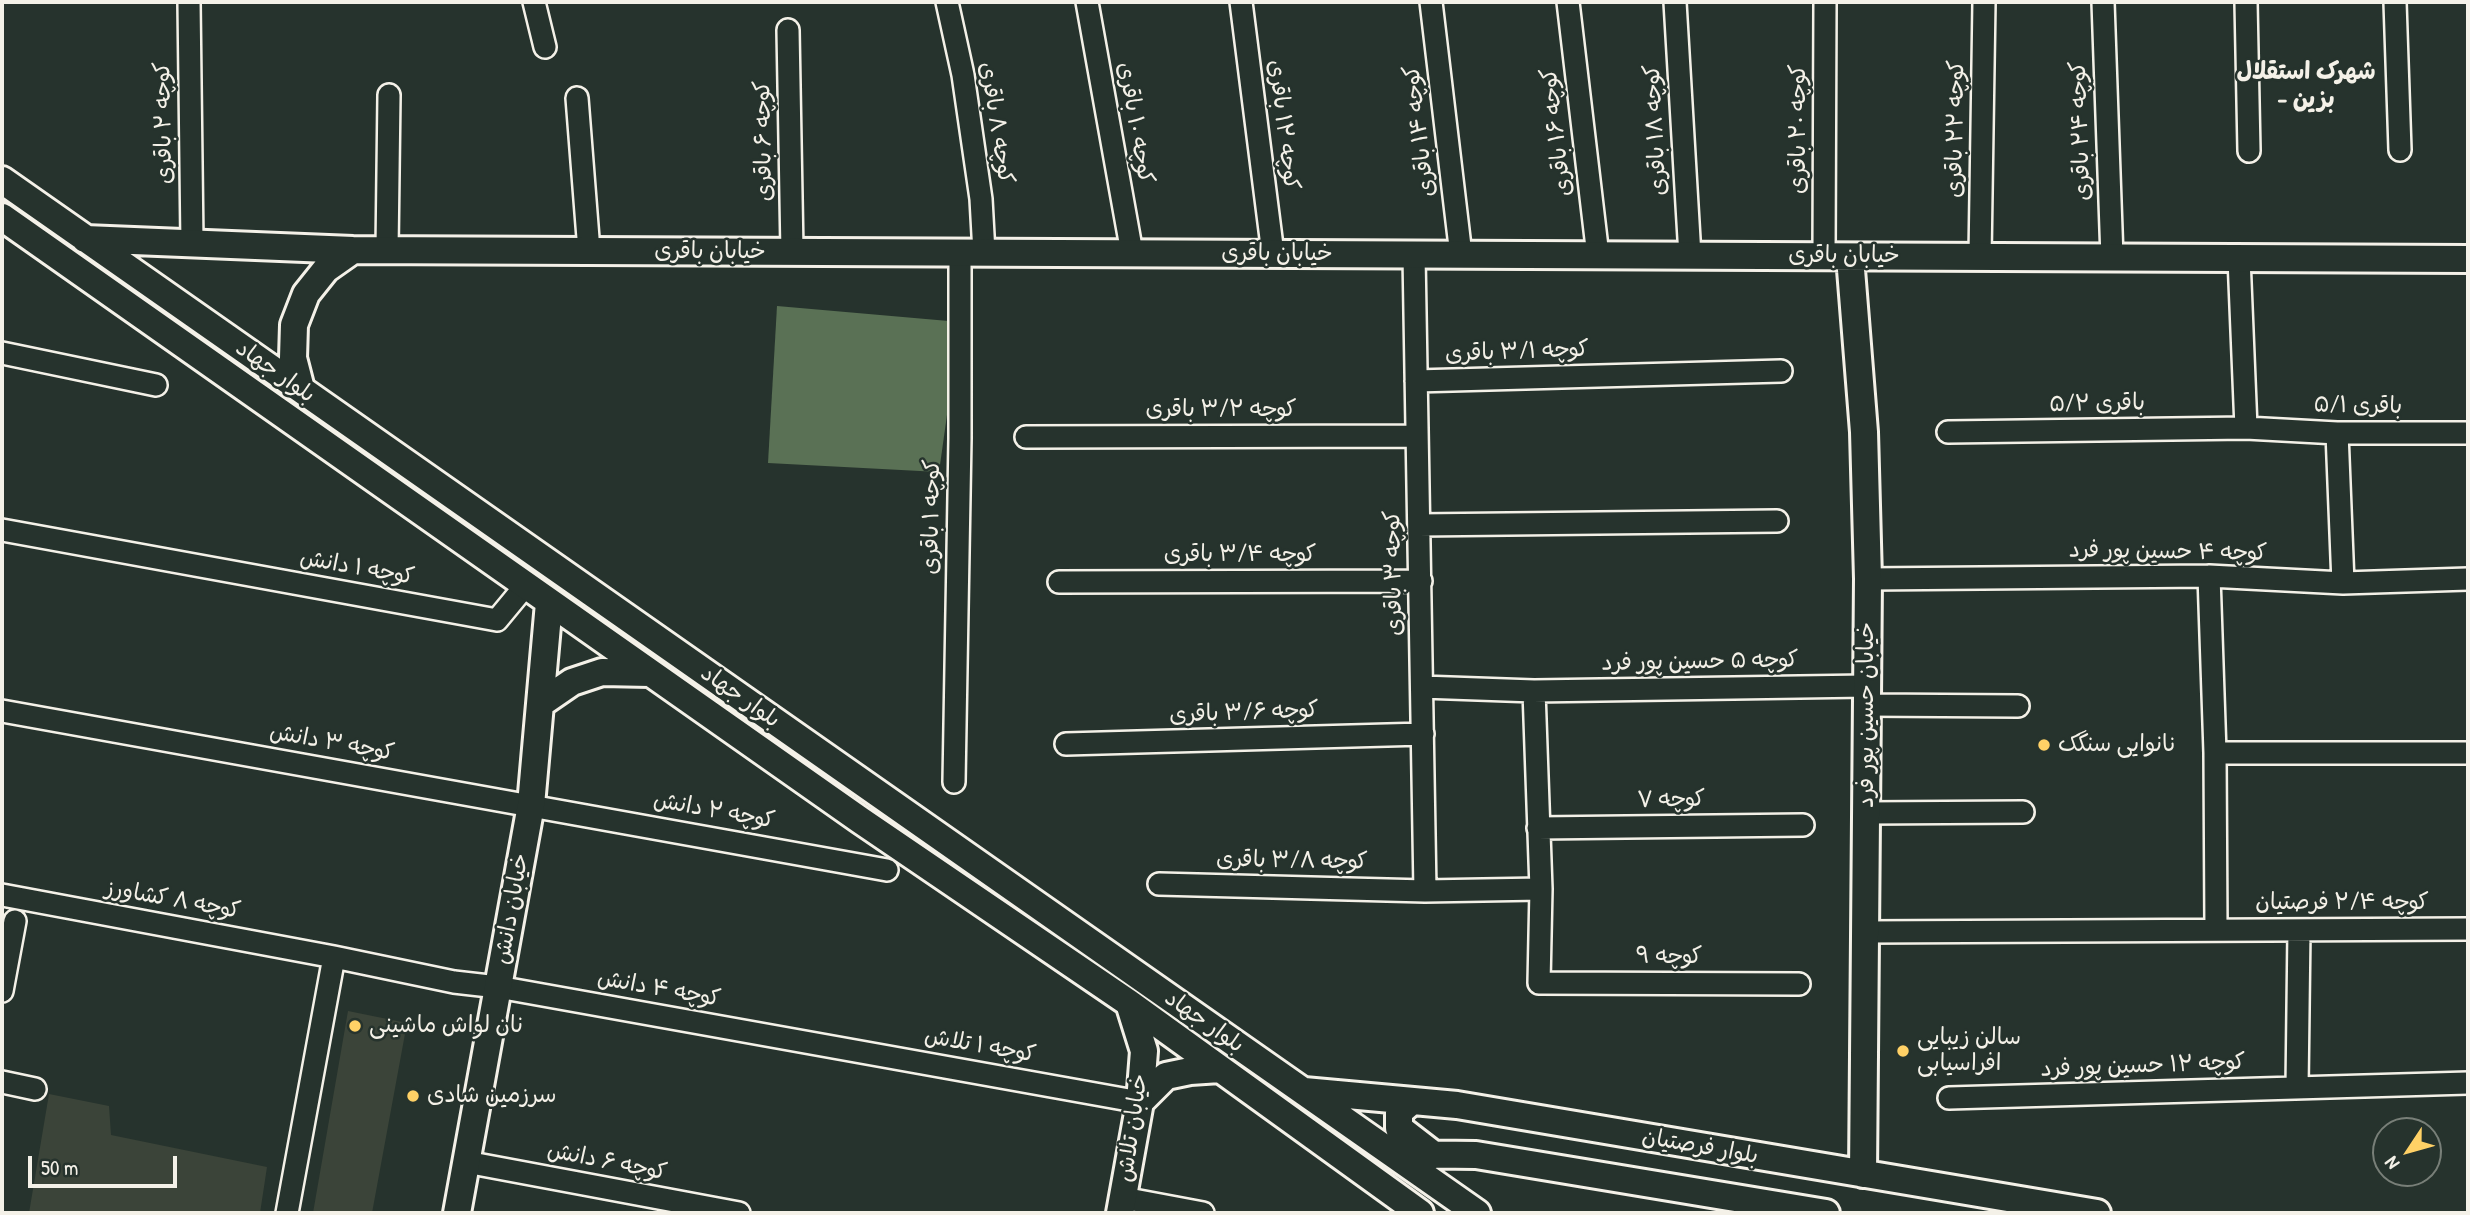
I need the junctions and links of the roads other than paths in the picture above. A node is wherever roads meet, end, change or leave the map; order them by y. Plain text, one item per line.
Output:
1 (189, 2) edge
2 (534, 2) edge
3 (947, 2) edge
4 (1087, 2) edge
5 (1241, 2) edge
6 (1431, 2) edge
7 (1568, 2) edge
8 (1675, 2) edge
9 (1825, 2) edge
10 (1984, 2) edge
11 (2103, 2) edge
12 (2246, 2) edge
13 (2395, 2) edge
14 (788, 30) dead end
15 (545, 47) dead end
16 (389, 95) dead end
17 (577, 98) dead end
18 (2400, 150) dead end
19 (2249, 152) dead end
20 (2, 180) edge
21 (2, 217) edge
22 (85, 239) junction
23 (192, 243) junction
24 (353, 250) junction
25 (387, 250) junction
26 (589, 251) junction
27 (792, 252) junction
28 (972, 253) junction
29 (1132, 253) junction
30 (1273, 254) junction
31 (1414, 255) junction
32 (1461, 255) junction
33 (1598, 256) junction
34 (1690, 256) junction
35 (1837, 256) junction
36 (1980, 257) junction
37 (2112, 258) junction
38 (2239, 258) junction
39 (2468, 259) edge
40 (2, 353) edge
41 (1781, 371) dead end
42 (1416, 381) junction
43 (156, 385) dead end
44 (301, 390) junction
45 (2246, 428) junction
46 (1948, 432) dead end
47 (2337, 433) junction
48 (2468, 433) edge
49 (1417, 436) junction
50 (1026, 437) dead end
51 (1777, 521) dead end
52 (1419, 525) junction
53 (2, 530) edge
54 (2208, 576) junction
55 (1868, 579) junction
56 (2468, 579) edge
57 (1421, 581) junction
58 (1059, 582) dead end
59 (2343, 583) junction
60 (526, 585) junction
61 (549, 603) junction
62 (650, 673) junction
63 (1422, 687) junction
64 (1534, 691) junction
65 (1867, 695) junction
66 (540, 704) junction
67 (2018, 706) dead end
68 (2, 711) edge
69 (1423, 734) junction
70 (1066, 744) dead end
71 (2215, 753) junction
72 (2468, 753) edge
73 (954, 782) dead end
74 (530, 804) junction
75 (1867, 813) junction
76 (2023, 813) dead end
77 (1803, 825) dead end
78 (1538, 828) junction
79 (887, 870) dead end
80 (1159, 884) dead end
81 (1541, 889) junction
82 (1425, 891) junction
83 (2, 895) edge
84 (15, 921) dead end
85 (2468, 929) edge
86 (2216, 930) junction
87 (2299, 930) junction
88 (1866, 932) junction
89 (334, 957) junction
90 (1799, 984) dead end
91 (498, 987) junction
92 (2, 991) edge
93 (1129, 1003) junction
94 (810, 1043) joint
95 (1220, 1069) junction
96 (2, 1083) edge
97 (2468, 1083) edge
98 (35, 1088) dead end
99 (2297, 1088) junction
100 (1302, 1090) junction
101 (1949, 1098) dead end
102 (1412, 1101) junction
103 (1140, 1102) junction
104 (1393, 1154) junction
105 (1434, 1155) junction
106 (466, 1162) junction
107 (1864, 1174) junction
108 (1121, 1205) edge
109 (287, 1213) edge
110 (457, 1213) edge
111 (739, 1213) edge
112 (1203, 1213) edge
113 (1420, 1213) edge
114 (1478, 1213) edge
115 (1826, 1213) edge
116 (2097, 1213) edge

1 - 23 street, کوچه ۲ باقری
2 - 15 street
3 - 28 street, کوچه ۸ باقری
4 - 29 street, کوچه ۱۰ باقری
5 - 30 street, کوچه ۱۲ باقری
6 - 32 street, کوچه ۱۴ باقری
7 - 33 street, کوچه ۱۶ باقری
8 - 34 street, کوچه ۱۸ باقری
9 - 35 street, کوچه ۲۰ باقری
10 - 36 street, کوچه ۲۲ باقری
11 - 37 street, کوچه ۲۴ باقری
12 - 19 street
13 - 18 street
14 - 27 street, کوچه ۶ باقری
16 - 25 street
17 - 26 street
20 - 22 street, بلوار جهاد
21 - 60 street, بلوار جهاد
22 - 23 street, خیابان باقری
22 - 44 street, بلوار جهاد
23 - 24 street, خیابان باقری
24 - 25 street, خیابان باقری
24 - 44 street
25 - 26 street, خیابان باقری
26 - 27 street, خیابان باقری
27 - 28 street, خیابان باقری
28 - 29 street, خیابان باقری
28 - 73 street, کوچه ۱ باقری
29 - 30 street, خیابان باقری
30 - 31 street, خیابان باقری
31 - 32 street, خیابان باقری
31 - 42 street, کوچه ۳ باقری
32 - 33 street, خیابان باقری
33 - 34 street, خیابان باقری
34 - 35 street, خیابان باقری
35 - 36 street, خیابان باقری
35 - 55 street, خیابان حسین پور فرد
36 - 37 street, خیابان باقری
37 - 38 street, خیابان باقری
38 - 39 street, خیابان باقری
38 - 45 street
40 - 43 street
41 - 42 street, کوچه ۳/۱ باقری
42 - 49 street, کوچه ۳ باقری
44 - 100 street, بلوار جهاد
45 - 46 street, باقری ۵/۲
45 - 47 street, باقری ۵/۱
47 - 48 street, باقری ۵/۱
47 - 59 street
49 - 50 street, کوچه ۳/۲ باقری
49 - 52 street, کوچه ۳ باقری
51 - 52 street
52 - 57 street, کوچه ۳ باقری
53 - 60 street, کوچه ۱ دانش
54 - 55 street, کوچه ۴ حسین پور فرد
54 - 59 street, کوچه ۴ حسین پور فرد
54 - 71 street
55 - 65 street, خیابان حسین پور فرد
56 - 59 street, کوچه ۴ حسین پور فرد
57 - 58 street, کوچه ۳/۴ باقری
57 - 63 street, کوچه ۳ باقری
60 - 61 street, بلوار جهاد
61 - 62 street, بلوار جهاد
61 - 66 street, خیابان دانش
62 - 66 street
62 - 93 street, بلوار جهاد
63 - 64 street, کوچه ۵ حسین پور فرد
63 - 69 street, کوچه ۳ باقری
64 - 65 street, کوچه ۵ حسین پور فرد
64 - 78 street
65 - 67 street, کوچه ۵ حسین پور فرد
65 - 75 street, خیابان حسین پور فرد
66 - 74 street, خیابان دانش
68 - 74 street, کوچه ۳ دانش
69 - 70 street, کوچه ۳/۶ باقری
69 - 82 street, کوچه ۳ باقری
71 - 72 street
71 - 86 street
74 - 79 street, کوچه ۲ دانش
74 - 91 street, خیابان دانش
75 - 76 street
75 - 88 street, خیابان حسین پور فرد
77 - 78 street, کوچه ۷
78 - 81 street
80 - 82 street, کوچه ۳/۸ باقری
81 - 82 street, کوچه ۳/۸ باقری
81 - 90 street, کوچه ۹
83 - 89 street, کوچه ۸ کشاورز
84 - 92 street
85 - 87 street, کوچه ۲/۴ فرصتیان
86 - 87 street, کوچه ۲/۴ فرصتیان
86 - 88 street, کوچه ۲/۴ فرصتیان
87 - 99 street
88 - 107 street, خیابان حسین پور فرد
89 - 91 street, کوچه ۸ کشاورز
89 - 109 street
91 - 94 street, کوچه ۴ دانش
91 - 106 street, خیابان دانش
93 - 95 street, بلوار جهاد
93 - 103 street, خیابان تلاش
94 - 103 street, کوچه ۱ تلاش
95 - 103 street
95 - 113 street, بلوار جهاد
96 - 98 street
97 - 99 street, کوچه ۱۲ حسین پور فرد
99 - 101 street, کوچه ۱۲ حسین پور فرد
100 - 102 street, بلوار فرصتیان
100 - 104 street, بلوار جهاد
102 - 105 street
102 - 107 street, بلوار فرصتیان
103 - 108 street, خیابان تلاش
104 - 105 street, بلوار فرصتیان
104 - 114 street, بلوار جهاد
105 - 115 street, بلوار فرصتیان
106 - 110 street, خیابان دانش
106 - 111 street, کوچه ۶ دانش
107 - 116 street, بلوار فرصتیان
108 - 112 street

